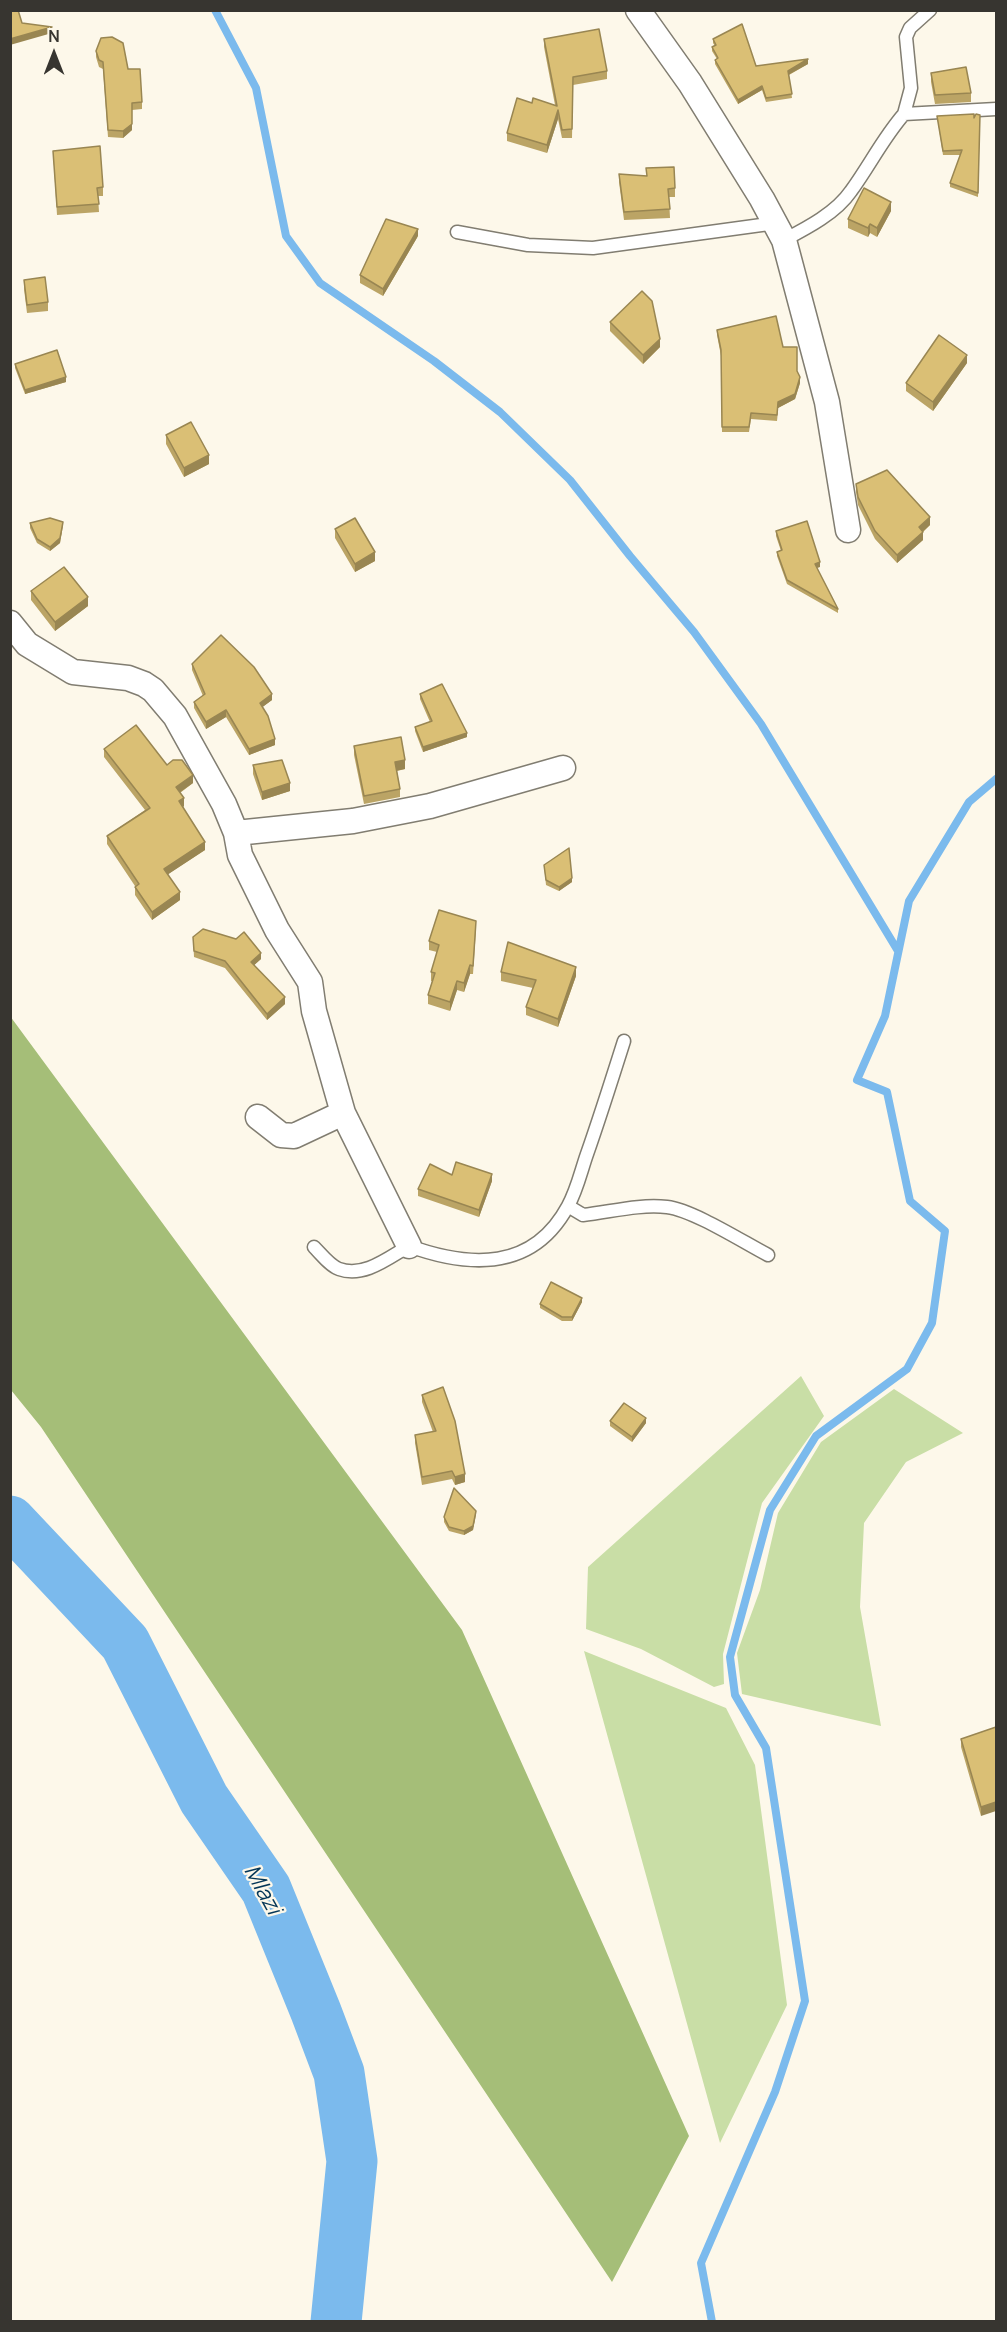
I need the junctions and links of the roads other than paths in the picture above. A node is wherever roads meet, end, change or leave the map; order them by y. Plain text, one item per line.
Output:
1 (638, 10) edge
2 (930, 10) edge
3 (996, 109) edge
4 (904, 114) junction
5 (457, 232) dead end
6 (780, 232) junction
7 (848, 530) dead end
8 (10, 623) edge
9 (563, 768) dead end
10 (236, 833) junction
11 (624, 1041) dead end
12 (343, 1113) junction
13 (258, 1117) dead end
14 (568, 1206) junction
15 (409, 1246) junction
16 (314, 1247) dead end
17 (768, 1255) dead end

1 - 6 street
2 - 4 lane
3 - 4 lane
4 - 6 lane
5 - 6 lane
6 - 7 street
8 - 10 street
9 - 10 street
10 - 12 street
11 - 14 lane
12 - 13 street
12 - 15 street
14 - 15 lane
14 - 17 lane
15 - 16 lane

